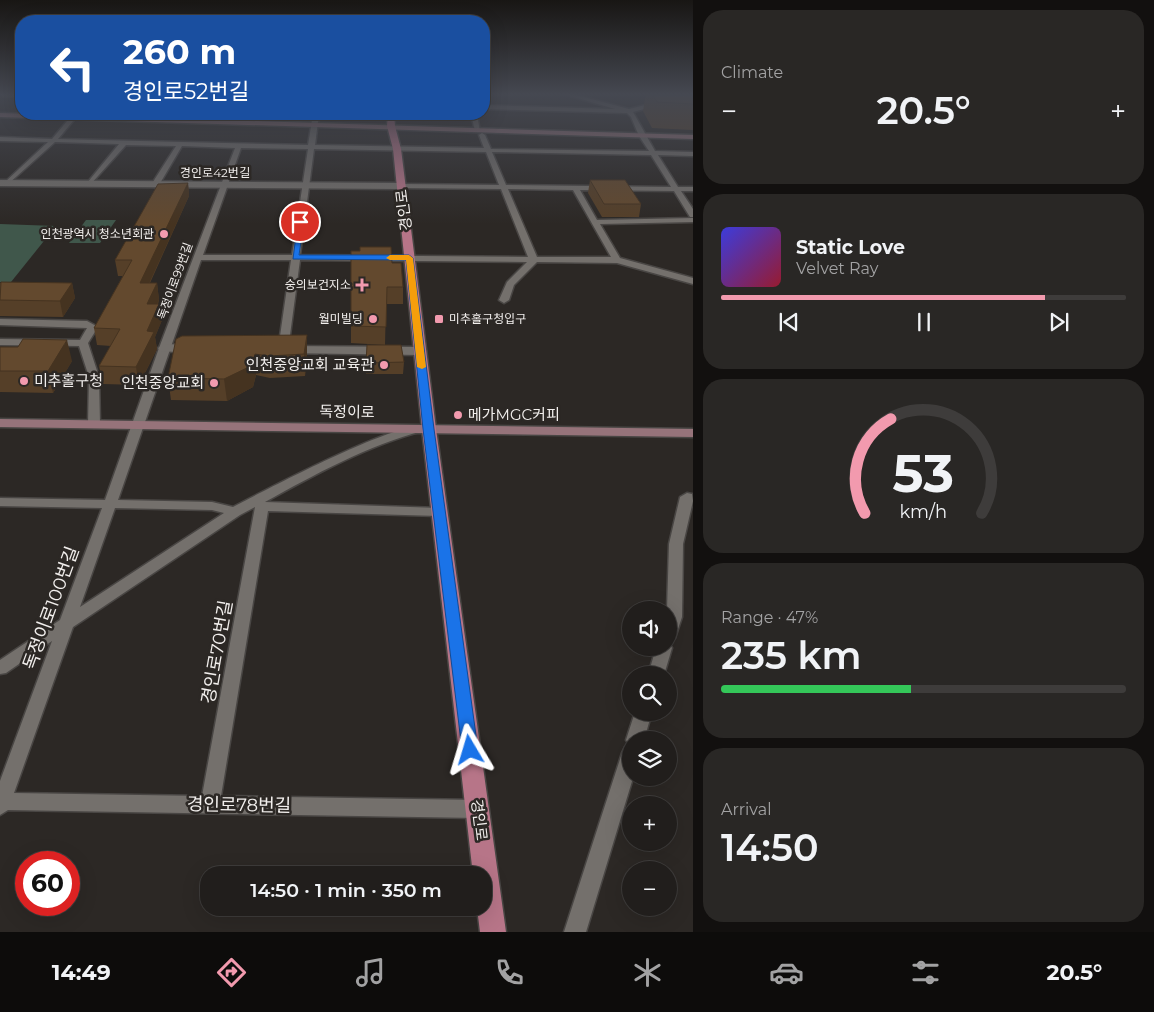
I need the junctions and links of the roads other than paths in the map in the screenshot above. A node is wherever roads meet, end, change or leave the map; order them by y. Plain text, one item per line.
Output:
1 (57, 136) edge
2 (313, 136) edge
3 (394, 136) edge
4 (482, 136) edge
5 (642, 136) edge
6 (667, 136) edge
7 (693, 137) edge
8 (0, 139) edge
9 (53, 141) junction
10 (124, 143) junction
11 (180, 144) junction
12 (239, 146) junction
13 (312, 148) junction
14 (397, 149) junction
15 (490, 151) junction
16 (653, 154) junction
17 (693, 154) edge
18 (3, 183) edge
19 (89, 184) junction
20 (155, 185) junction
21 (223, 186) junction
22 (305, 186) junction
23 (401, 186) junction
24 (505, 187) junction
25 (575, 188) junction
26 (676, 189) junction
27 (693, 189) edge
28 (693, 215) edge
29 (693, 220) edge
30 (595, 222) junction
31 (197, 257) junction
32 (295, 257) junction
33 (409, 258) junction
34 (534, 260) junction
35 (617, 260) junction
36 (693, 281) edge
37 (504, 300) dead end
38 (0, 322) edge
39 (0, 342) edge
40 (83, 343) junction
41 (164, 348) junction
42 (204, 349) edge
43 (278, 350) joint
44 (420, 351) junction
45 (0, 423) edge
46 (94, 424) junction
47 (139, 425) junction
48 (424, 429) junction
49 (693, 433) edge
50 (687, 497) dead end
51 (0, 502) edge
52 (110, 504) junction
53 (259, 504) junction
54 (235, 512) junction
55 (440, 512) junction
56 (674, 601) edge
57 (66, 623) junction
58 (0, 668) edge
59 (622, 782) edge
60 (1, 803) edge
61 (210, 805) junction
62 (478, 809) junction
63 (493, 932) edge
64 (575, 932) edge

1 - 9 lane
2 - 13 lane
3 - 14 main road, 경인로
4 - 15 lane
5 - 16 lane
6 - 7 main road
8 - 9 lane
9 - 10 lane
9 - 18 lane
10 - 11 lane
10 - 19 lane
11 - 12 lane
11 - 20 lane
12 - 13 lane
12 - 21 lane, 독정이로99번길
13 - 14 lane
13 - 22 lane
14 - 15 lane
14 - 23 main road, 경인로
15 - 16 lane
15 - 24 lane
16 - 17 lane
16 - 26 lane
18 - 19 street, 경인로42번길
19 - 20 street, 경인로42번길
20 - 21 street, 경인로42번길
21 - 22 street, 경인로42번길
21 - 31 lane, 독정이로99번길
22 - 23 street, 경인로42번길
22 - 32 lane
23 - 24 lane
23 - 33 main road, 경인로
24 - 25 lane
24 - 34 lane
25 - 26 lane
25 - 30 lane
26 - 27 lane
26 - 28 lane
29 - 30 lane
30 - 35 lane
31 - 32 lane
31 - 41 lane, 독정이로99번길
32 - 33 lane
32 - 43 lane
33 - 34 lane
33 - 44 main road, 경인로
34 - 35 lane
34 - 37 lane
35 - 36 lane
38 - 40 lane
39 - 40 lane
40 - 46 lane
41 - 42 street
41 - 47 lane, 독정이로99번길
43 - 44 street
44 - 48 main road, 경인로
45 - 46 main road, 독정이로
46 - 47 main road, 독정이로
47 - 48 main road, 독정이로
47 - 52 lane, 독정이로100번길
48 - 49 main road, 독정이로
48 - 53 lane
48 - 55 main road, 경인로
50 - 56 lane
51 - 52 lane
52 - 54 lane
52 - 57 lane, 독정이로100번길
53 - 54 lane
53 - 55 lane
53 - 61 lane, 경인로70번길
54 - 57 lane
55 - 62 main road, 경인로
57 - 58 lane
57 - 60 lane, 독정이로100번길
59 - 64 lane
60 - 61 lane, 경인로78번길
61 - 62 lane, 경인로78번길
62 - 63 main road, 경인로

